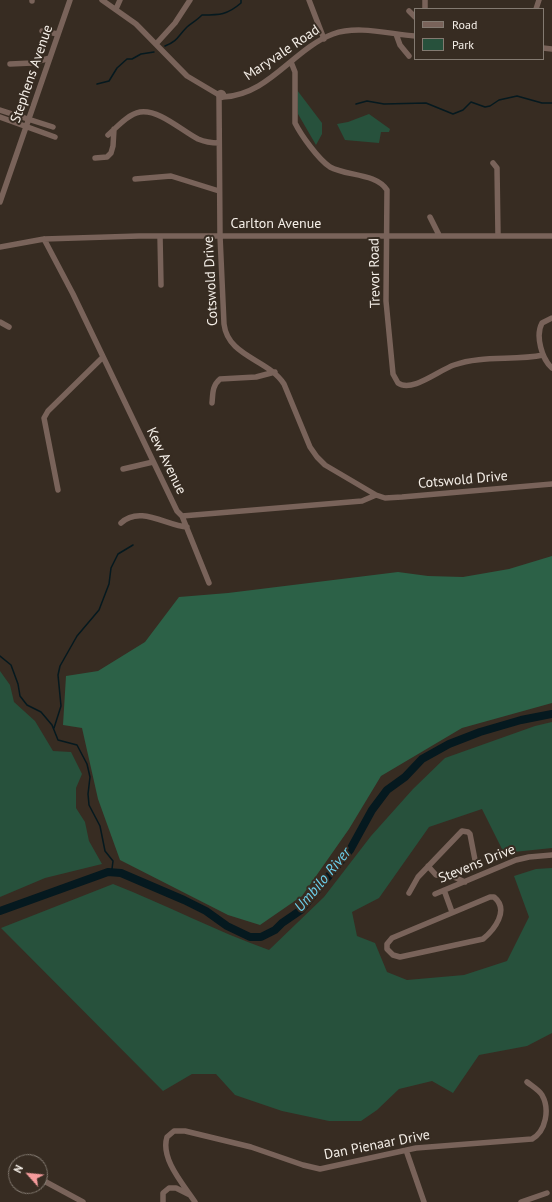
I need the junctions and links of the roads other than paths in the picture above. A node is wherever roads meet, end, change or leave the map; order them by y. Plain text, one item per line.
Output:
1 (70, 0) edge
2 (102, 0) edge
3 (120, 0) edge
4 (190, 0) edge
5 (309, 0) edge
6 (116, 9) junction
7 (42, 31) dead end
8 (58, 34) junction
9 (396, 34) junction
10 (414, 36) edge
11 (324, 39) junction
12 (156, 44) junction
13 (409, 56) dead end
14 (50, 58) junction
15 (291, 62) junction
16 (10, 64) dead end
17 (221, 96) junction
18 (0, 110) edge
19 (0, 117) edge
20 (28, 120) junction
21 (26, 127) junction
22 (53, 127) dead end
23 (114, 129) junction
24 (108, 135) dead end
25 (55, 137) dead end
26 (219, 143) junction
27 (95, 158) dead end
28 (493, 163) dead end
29 (135, 179) dead end
30 (219, 191) junction
31 (0, 202) edge
32 (430, 217) dead end
33 (439, 235) junction
34 (498, 235) junction
35 (160, 236) junction
36 (220, 236) junction
37 (386, 236) junction
38 (552, 236) edge
39 (44, 239) junction
40 (0, 247) edge
41 (161, 285) dead end
42 (552, 318) edge
43 (0, 322) edge
44 (9, 327) dead end
45 (543, 355) junction
46 (103, 358) junction
47 (552, 368) edge
48 (275, 372) junction
49 (212, 403) dead end
50 (153, 462) junction
51 (123, 470) dead end
52 (552, 484) edge
53 (58, 490) dead end
54 (376, 495) junction
55 (182, 516) junction
56 (121, 523) dead end
57 (187, 527) junction
58 (209, 583) dead end
59 (552, 855) edge
60 (475, 860) dead end
61 (428, 866) junction
62 (465, 882) junction
63 (444, 890) junction
64 (409, 893) dead end
65 (435, 894) dead end
66 (452, 912) junction
67 (527, 1082) dead end
68 (406, 1150) junction
69 (48, 1183) edge
70 (547, 1193) dead end
71 (190, 1195) junction
72 (83, 1202) edge
73 (163, 1202) edge
74 (195, 1202) edge
75 (424, 1202) edge
76 (522, 1202) edge

1 - 8 street, Stephens Avenue
2 - 6 street, Maryvale Road
3 - 6 street
4 - 12 street
5 - 11 street
6 - 12 street, Maryvale Road
7 - 8 street
8 - 14 street, Stephens Avenue
9 - 10 street, Maryvale Road
9 - 11 street, Maryvale Road
9 - 13 street
11 - 15 street, Maryvale Road
12 - 17 street, Maryvale Road
14 - 16 street
14 - 20 street, Stephens Avenue
15 - 17 street, Maryvale Road
15 - 37 street, Trevor Road
17 - 26 street, Cotswold Drive
18 - 20 street
19 - 21 street
20 - 21 street, Stephens Avenue
20 - 22 street
21 - 25 street
21 - 31 street, Stephens Avenue
23 - 24 street
23 - 26 street
23 - 27 street
26 - 30 street, Cotswold Drive
28 - 34 street
29 - 30 street
30 - 36 street, Cotswold Drive
32 - 33 street
33 - 34 street, Carlton Avenue
33 - 37 street, Carlton Avenue
34 - 38 street, Carlton Avenue
35 - 36 street, Carlton Avenue
35 - 39 street, Carlton Avenue
35 - 41 street
36 - 37 street, Carlton Avenue
36 - 48 street, Cotswold Drive
37 - 45 street, Trevor Road
39 - 40 street, Carlton Avenue
39 - 46 street, Kew Avenue
42 - 45 street
43 - 44 street
45 - 47 street
46 - 50 street, Kew Avenue
46 - 53 street
48 - 49 street
48 - 54 street, Cotswold Drive
50 - 51 street
50 - 55 street, Kew Avenue
52 - 54 street, Cotswold Drive
54 - 55 street, Kew Avenue
55 - 57 street
56 - 57 street
57 - 58 street
59 - 62 street, Stevens Drive
60 - 61 street
61 - 62 street
61 - 64 street
62 - 63 street, Stevens Drive
63 - 65 street, Stevens Drive
63 - 66 street
66 - 66 street
67 - 68 street, Dan Pienaar Drive
68 - 71 street, Dan Pienaar Drive
68 - 75 street
69 - 72 street
70 - 76 street
71 - 73 street
71 - 74 street, Dan Pienaar Drive

